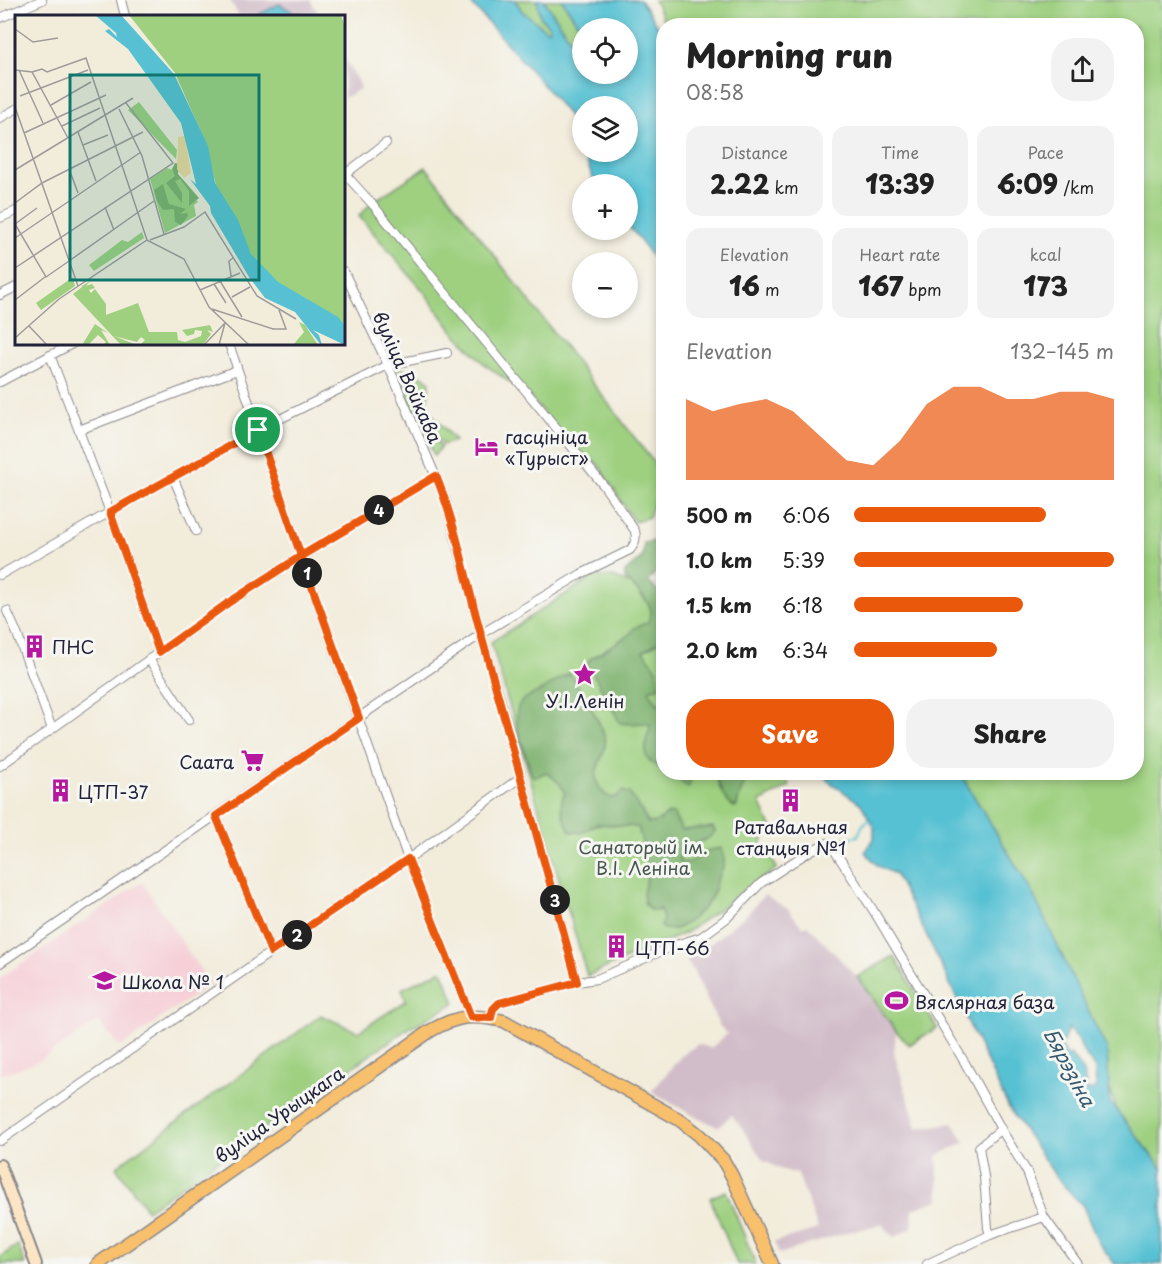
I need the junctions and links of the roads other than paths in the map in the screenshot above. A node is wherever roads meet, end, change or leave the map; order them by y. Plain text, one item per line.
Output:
1 (42, 0) edge
2 (121, 0) edge
3 (125, 15) edge
4 (0, 18) edge
5 (15, 110) edge
6 (0, 118) edge
7 (386, 143) dead end
8 (345, 173) edge
9 (345, 175) edge
10 (15, 212) edge
11 (0, 218) edge
12 (345, 274) edge
13 (15, 288) edge
14 (0, 295) edge
15 (70, 345) edge
16 (229, 345) edge
17 (447, 353) dead end
18 (50, 355) junction
19 (387, 365) junction
20 (237, 370) junction
21 (0, 382) edge
22 (79, 430) junction
23 (258, 430) junction
24 (436, 476) junction
25 (173, 477) junction
26 (110, 512) junction
27 (196, 531) dead end
28 (301, 556) junction
29 (0, 574) edge
30 (7, 611) dead end
31 (481, 634) junction
32 (159, 652) junction
33 (149, 659) junction
34 (359, 718) junction
35 (189, 720) dead end
36 (52, 729) junction
37 (0, 766) edge
38 (521, 777) junction
39 (216, 816) junction
40 (408, 859) junction
41 (271, 952) junction
42 (0, 963) edge
43 (577, 982) junction
44 (471, 1017) junction
45 (491, 1018) junction
46 (1001, 1129) junction
47 (0, 1141) edge
48 (0, 1165) edge
49 (1044, 1217) junction
50 (990, 1235) junction
51 (36, 1264) edge
52 (98, 1264) edge
53 (772, 1264) edge
54 (927, 1264) edge
55 (1078, 1264) edge

1 - 4 street
2 - 3 street
5 - 6 street
7 - 8 street
9 - 31 street
10 - 11 street
12 - 19 street, вуліца Войкава
13 - 14 street
15 - 18 street
16 - 20 street
17 - 19 street
18 - 21 street
18 - 22 street
19 - 23 street
19 - 24 street, вуліца Войкава
20 - 22 street
20 - 23 street
22 - 26 street
23 - 25 street
23 - 28 street
24 - 28 street
24 - 31 street, вуліца Войкава
25 - 26 street
25 - 27 street
26 - 29 street
26 - 32 street
28 - 32 street
28 - 34 street
30 - 36 street
31 - 34 street
31 - 38 street, вуліца Войкава
32 - 33 street
33 - 35 street
33 - 36 street
34 - 39 street
34 - 40 street
36 - 37 street
38 - 40 street
38 - 43 street, вуліца Войкава
39 - 41 street
39 - 42 street
40 - 41 street
40 - 44 street
41 - 47 street
43 - 45 street
43 - 46 street
44 - 45 main road, вуліца Урыцкага
44 - 52 main road, вуліца Урыцкага
45 - 53 main road, вуліца Урыцкага
46 - 49 street
46 - 50 street
48 - 51 main road
49 - 50 street
49 - 55 street
50 - 54 street

